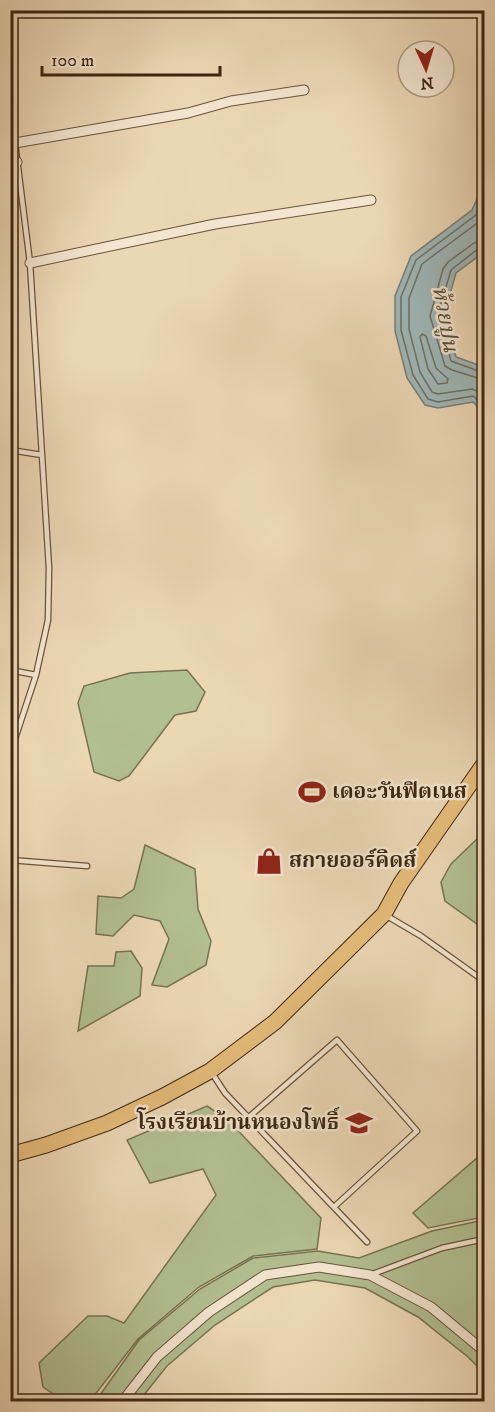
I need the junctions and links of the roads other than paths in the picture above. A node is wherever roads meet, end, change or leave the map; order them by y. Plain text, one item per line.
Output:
1 (304, 90) dead end
2 (10, 126) edge
3 (15, 143) junction
4 (14, 162) edge
5 (371, 200) dead end
6 (30, 263) junction
7 (10, 450) edge
8 (42, 455) junction
9 (10, 670) edge
10 (36, 675) junction
11 (10, 754) edge
12 (484, 764) edge
13 (10, 860) edge
14 (87, 866) dead end
15 (384, 914) junction
16 (484, 981) edge
17 (210, 1071) junction
18 (249, 1117) junction
19 (10, 1155) edge
20 (334, 1208) junction
21 (484, 1239) edge
22 (367, 1242) dead end
23 (370, 1275) junction
24 (484, 1351) edge
25 (122, 1401) edge

1 - 3 street
2 - 3 lane
3 - 4 lane
4 - 6 lane
5 - 6 street
6 - 8 lane
7 - 8 lane
8 - 10 lane
9 - 10 lane
10 - 11 lane
12 - 15 main road
13 - 14 lane
15 - 16 lane
15 - 17 main road
17 - 18 lane
17 - 19 main road
18 - 20 lane
18 - 20 lane
20 - 22 lane
21 - 23 lane
23 - 24 street
23 - 25 street

